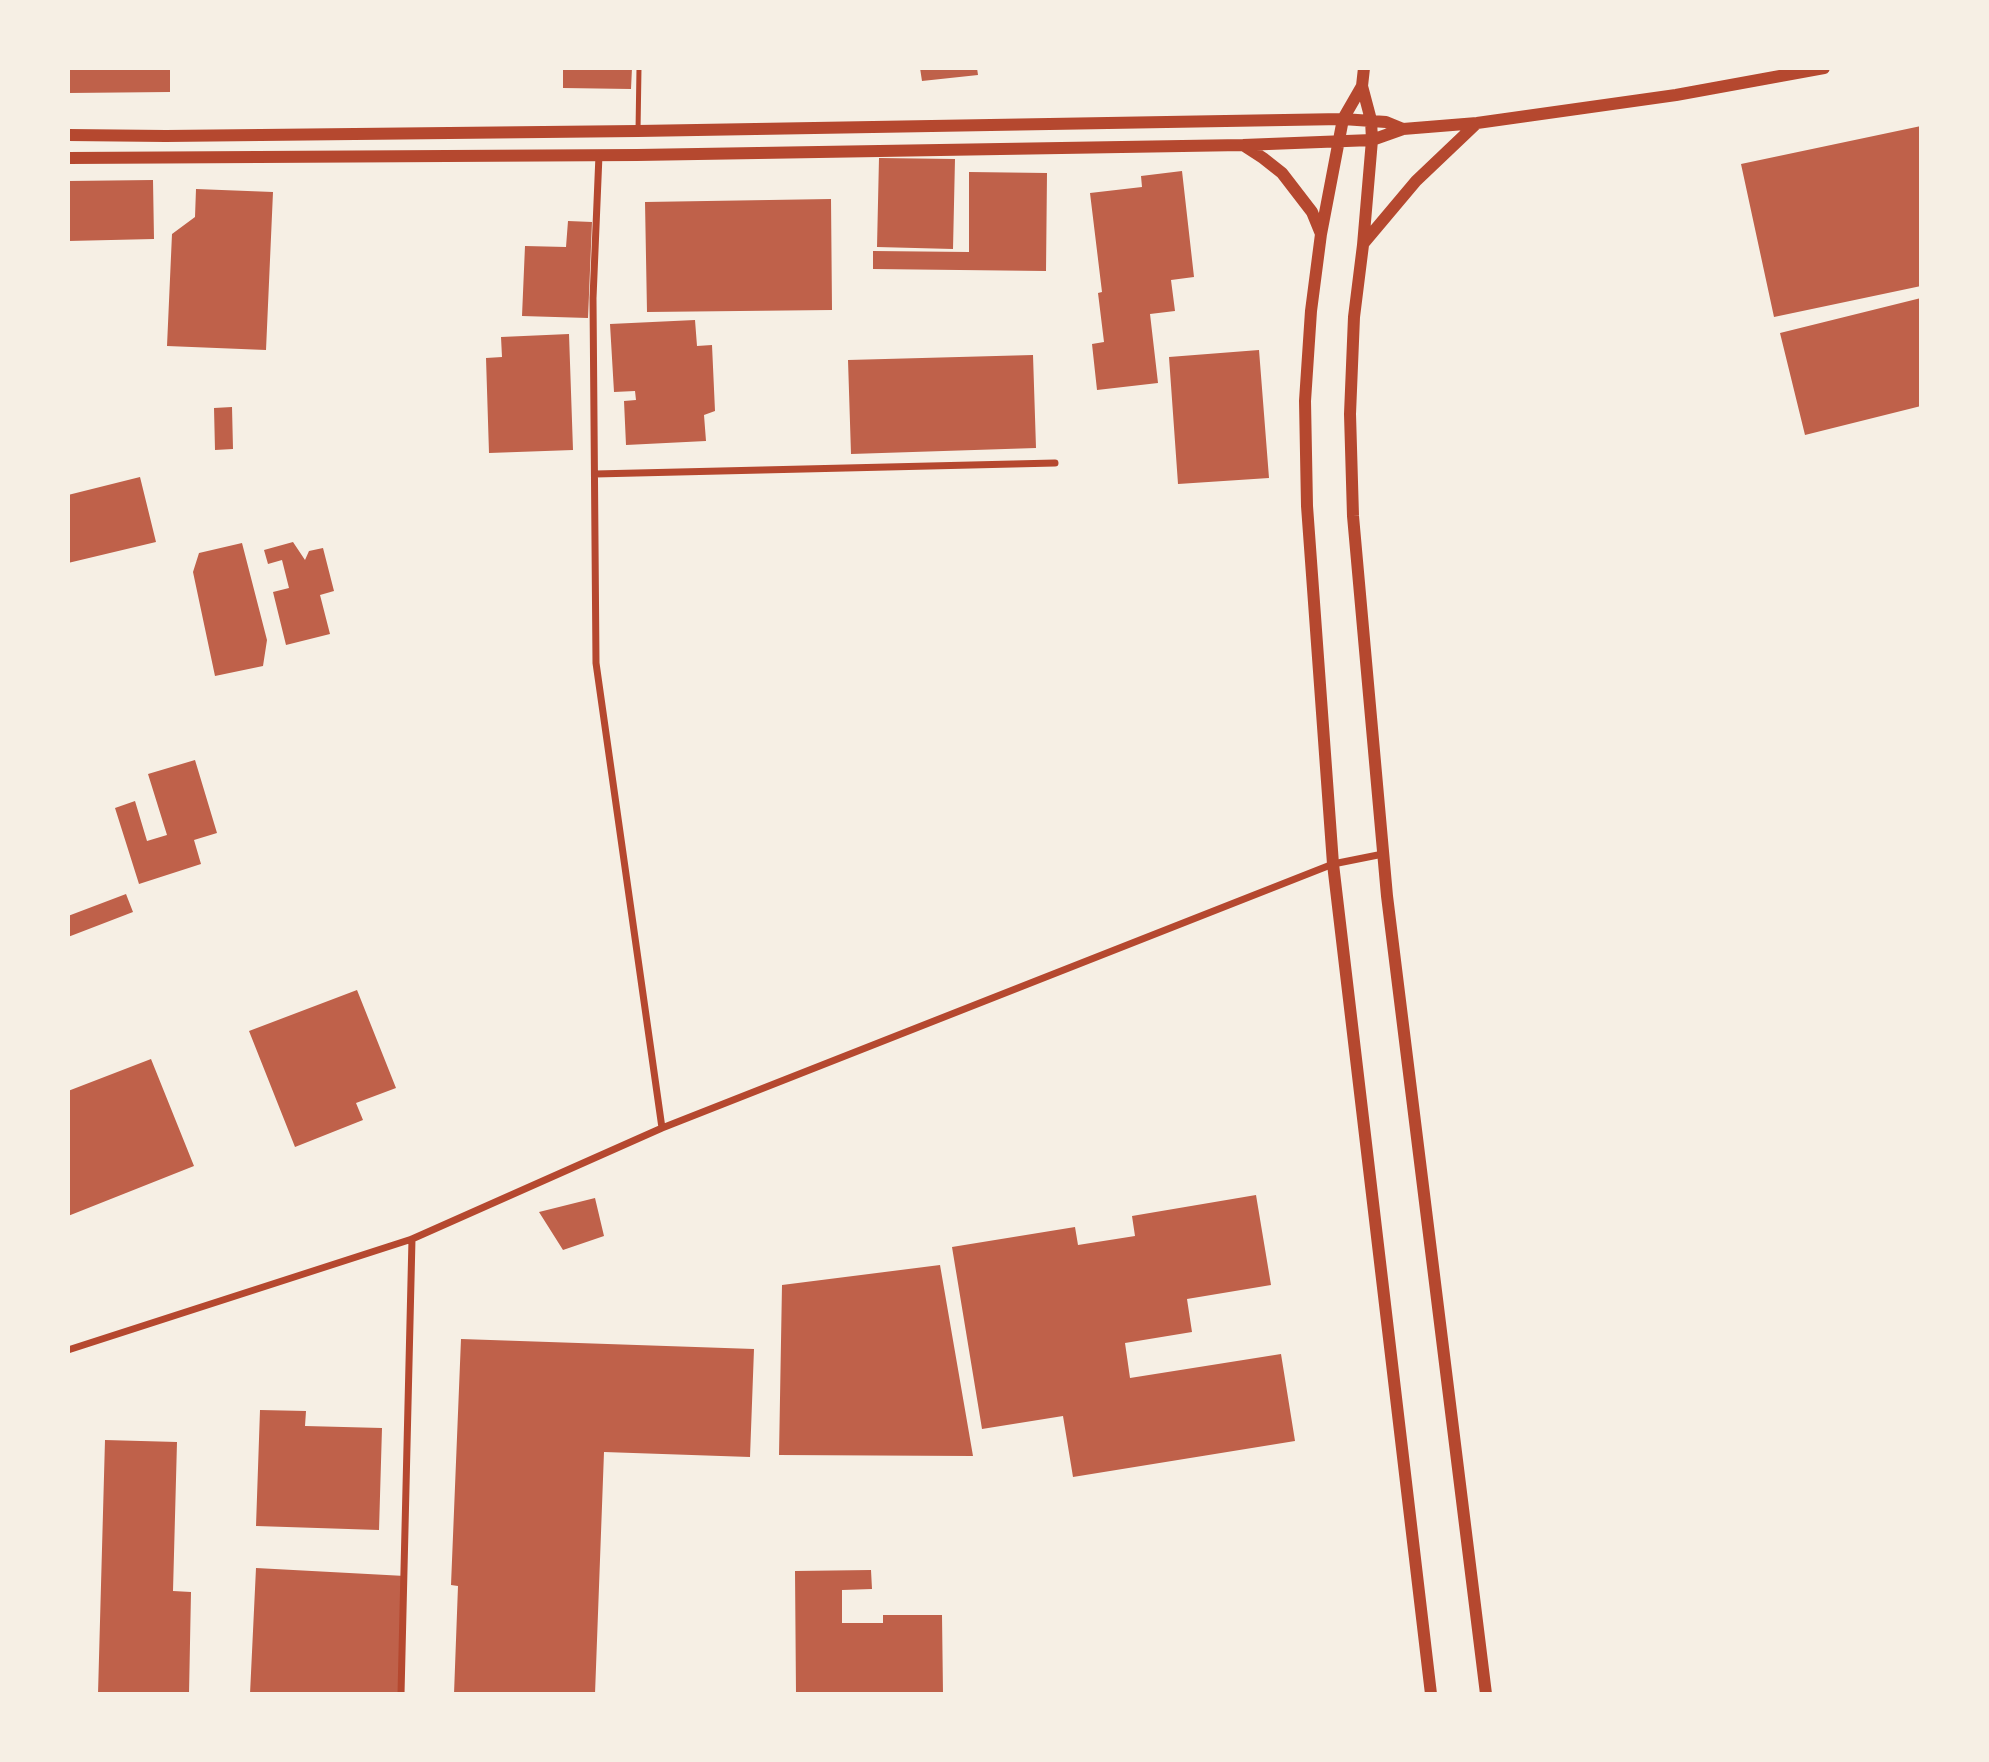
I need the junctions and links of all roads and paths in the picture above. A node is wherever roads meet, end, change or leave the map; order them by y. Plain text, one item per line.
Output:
1 (639, 68) edge
2 (1364, 68) edge
3 (1824, 68) edge
4 (1362, 86) junction
5 (1343, 119) junction
6 (1371, 120) junction
7 (1477, 122) junction
8 (1402, 129) junction
9 (638, 131) junction
10 (68, 135) edge
11 (1372, 140) junction
12 (1338, 141) junction
13 (1242, 145) junction
14 (599, 155) junction
15 (68, 158) edge
16 (1321, 234) junction
17 (1363, 245) junction
18 (1055, 463) dead end
19 (594, 474) junction
20 (1383, 854) junction
21 (1333, 864) junction
22 (662, 1128) junction
23 (412, 1239) junction
24 (68, 1350) edge
25 (401, 1694) edge
26 (1431, 1694) edge
27 (1486, 1694) edge

1 - 9 lane
2 - 4 street
3 - 7 street
4 - 5 street
4 - 6 street
5 - 6 street
5 - 9 street
5 - 12 street
6 - 8 street
6 - 11 street
7 - 8 street
7 - 17 street
8 - 11 street
9 - 10 street
11 - 12 street
11 - 17 street
12 - 13 street
12 - 16 street
13 - 14 street
13 - 16 street
14 - 15 street
14 - 19 street
16 - 21 street
17 - 20 street
18 - 19 street
19 - 22 street
20 - 21 street
20 - 27 street
21 - 22 street
21 - 26 street
22 - 23 street
23 - 24 street
23 - 25 street

